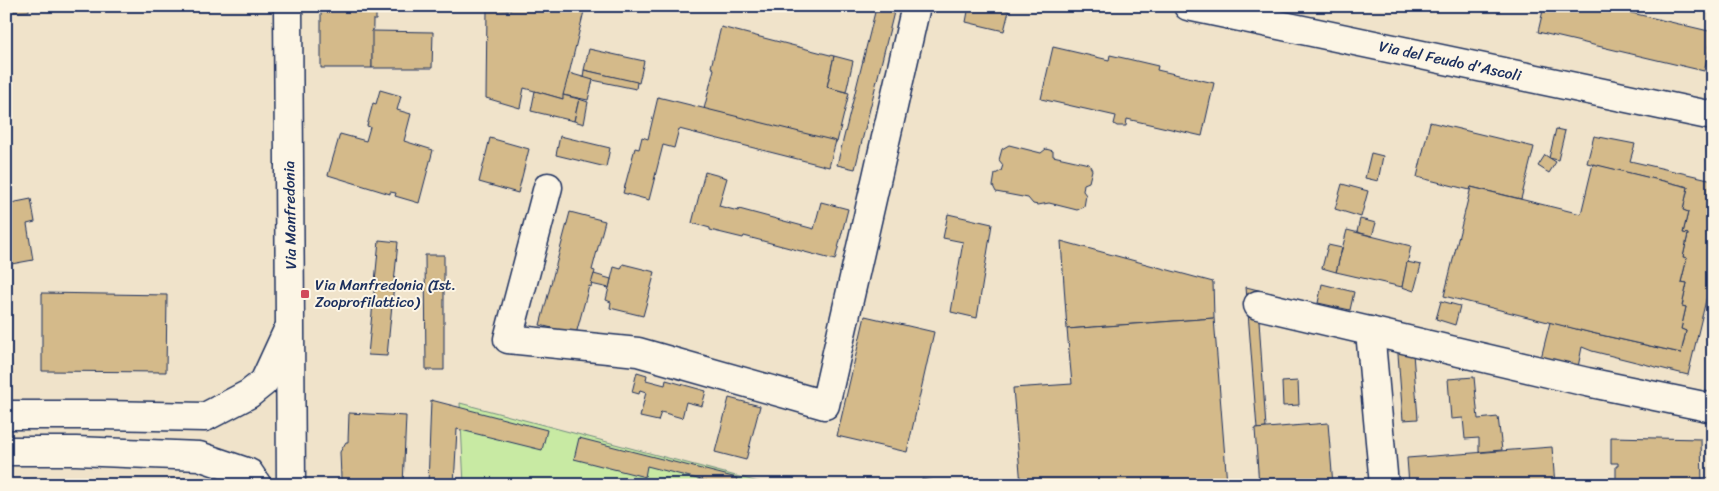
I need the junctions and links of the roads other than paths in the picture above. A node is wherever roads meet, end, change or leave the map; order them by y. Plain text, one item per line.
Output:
1 (288, 6) edge
2 (916, 6) edge
3 (1188, 6) edge
4 (1298, 18) edge
5 (1713, 116) edge
6 (548, 187) dead end
7 (1258, 305) dead end
8 (291, 322) junction
9 (1370, 331) junction
10 (1713, 408) edge
11 (6, 415) edge
12 (6, 451) edge
13 (257, 485) edge
14 (291, 485) edge
15 (1384, 485) edge

1 - 8 street, Via Manfredonia
2 - 6 street
3 - 4 street, Via del Feudo d'Ascoli
4 - 5 street, Via del Feudo d'Ascoli
7 - 9 street
8 - 11 street
8 - 14 street, Via Manfredonia
9 - 10 street
9 - 15 street
12 - 13 street

